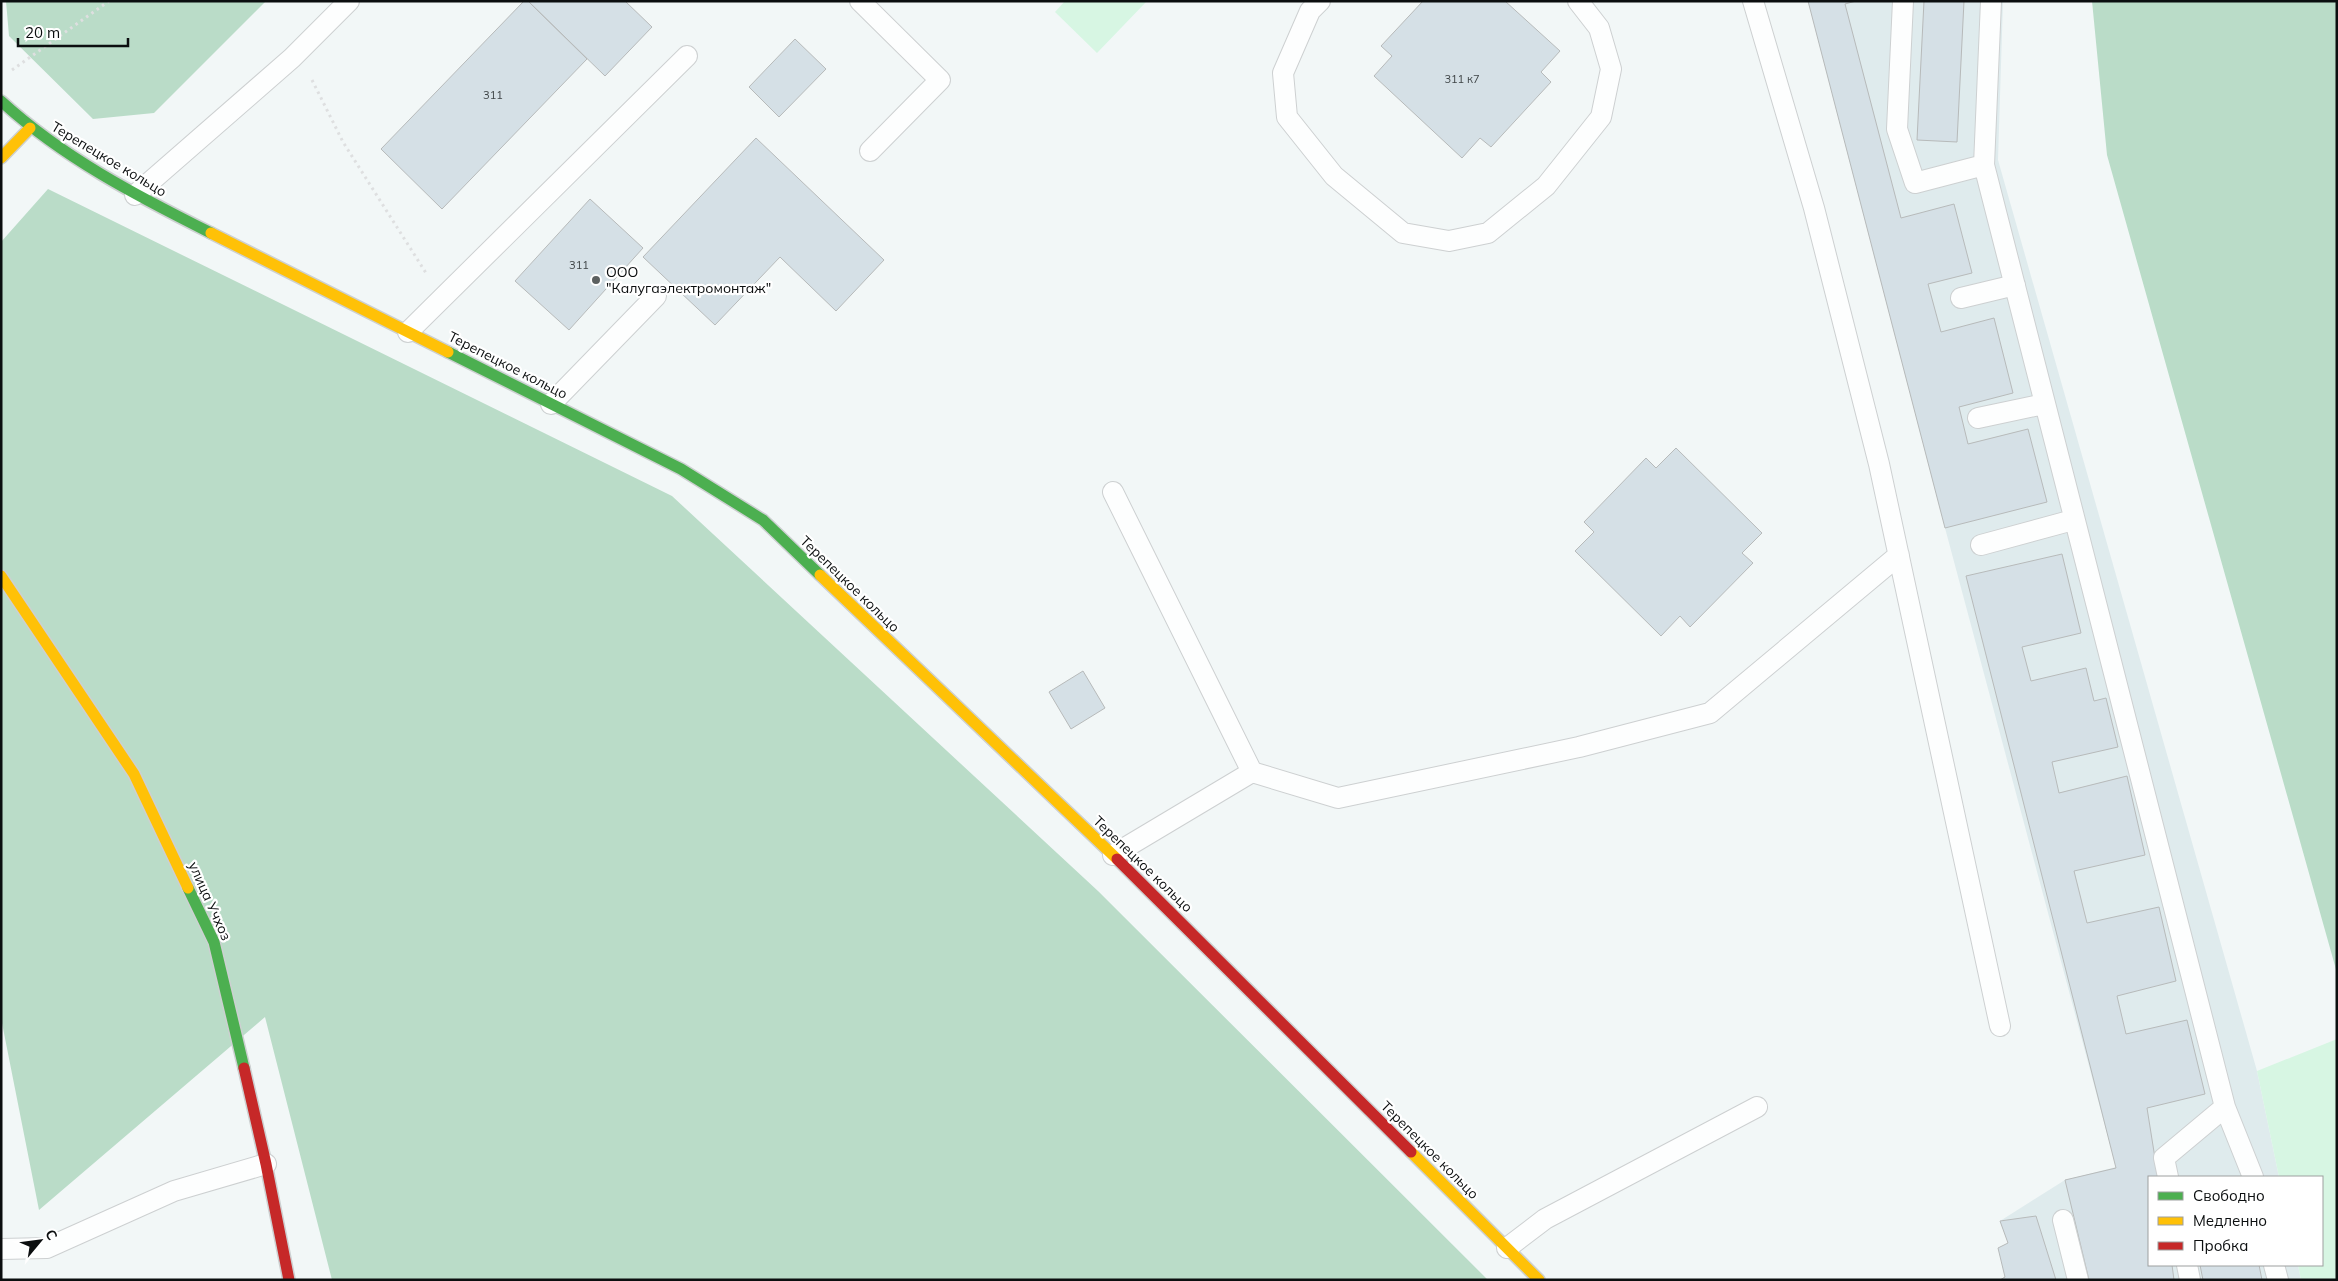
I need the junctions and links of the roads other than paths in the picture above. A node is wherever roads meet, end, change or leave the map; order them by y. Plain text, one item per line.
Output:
1 (350, 1) edge
2 (860, 1) edge
3 (1320, 1) edge
4 (1578, 1) edge
5 (1753, 1) edge
6 (1902, 1) edge
7 (1991, 1) edge
8 (687, 56) dead end
9 (1, 101) edge
10 (30, 128) junction
11 (870, 151) dead end
12 (1, 158) edge
13 (1984, 165) junction
14 (135, 195) junction
15 (2015, 285) junction
16 (656, 296) dead end
17 (1961, 298) dead end
18 (408, 332) junction
19 (550, 404) junction
20 (2044, 404) junction
21 (1978, 418) dead end
22 (1113, 492) dead end
23 (2074, 520) junction
24 (1981, 545) dead end
25 (1899, 555) junction
26 (1, 576) edge
27 (1252, 772) junction
28 (1113, 855) junction
29 (2000, 1026) dead end
30 (1757, 1107) dead end
31 (2225, 1107) junction
32 (266, 1164) junction
33 (2168, 1176) edge
34 (2253, 1176) edge
35 (2063, 1220) dead end
36 (1507, 1248) junction
37 (1, 1249) edge
38 (2187, 1266) edge
39 (2274, 1266) edge
40 (289, 1280) edge
41 (1539, 1280) edge
42 (2078, 1280) edge
43 (2190, 1280) edge
44 (2278, 1280) edge

1 - 14 lane
2 - 11 lane
3 - 4 lane
5 - 25 lane
6 - 13 lane
7 - 13 lane
8 - 18 lane
9 - 10 street, Терепецкое кольцо
10 - 12 street
10 - 14 street, Терепецкое кольцо
13 - 15 lane
14 - 18 street, Терепецкое кольцо
15 - 17 lane
15 - 20 lane
16 - 19 lane
18 - 19 street, Терепецкое кольцо
19 - 28 street, Терепецкое кольцо
20 - 21 lane
20 - 23 lane
22 - 27 lane
23 - 24 lane
23 - 31 lane
25 - 27 lane
25 - 29 lane
26 - 32 street, улица Учхоз
27 - 28 lane
28 - 36 street, Терепецкое кольцо
30 - 36 lane
31 - 33 lane
31 - 34 lane
32 - 37 lane
32 - 40 street, улица Учхоз
35 - 42 lane
36 - 41 street, Терепецкое кольцо
38 - 43 lane
39 - 44 lane

